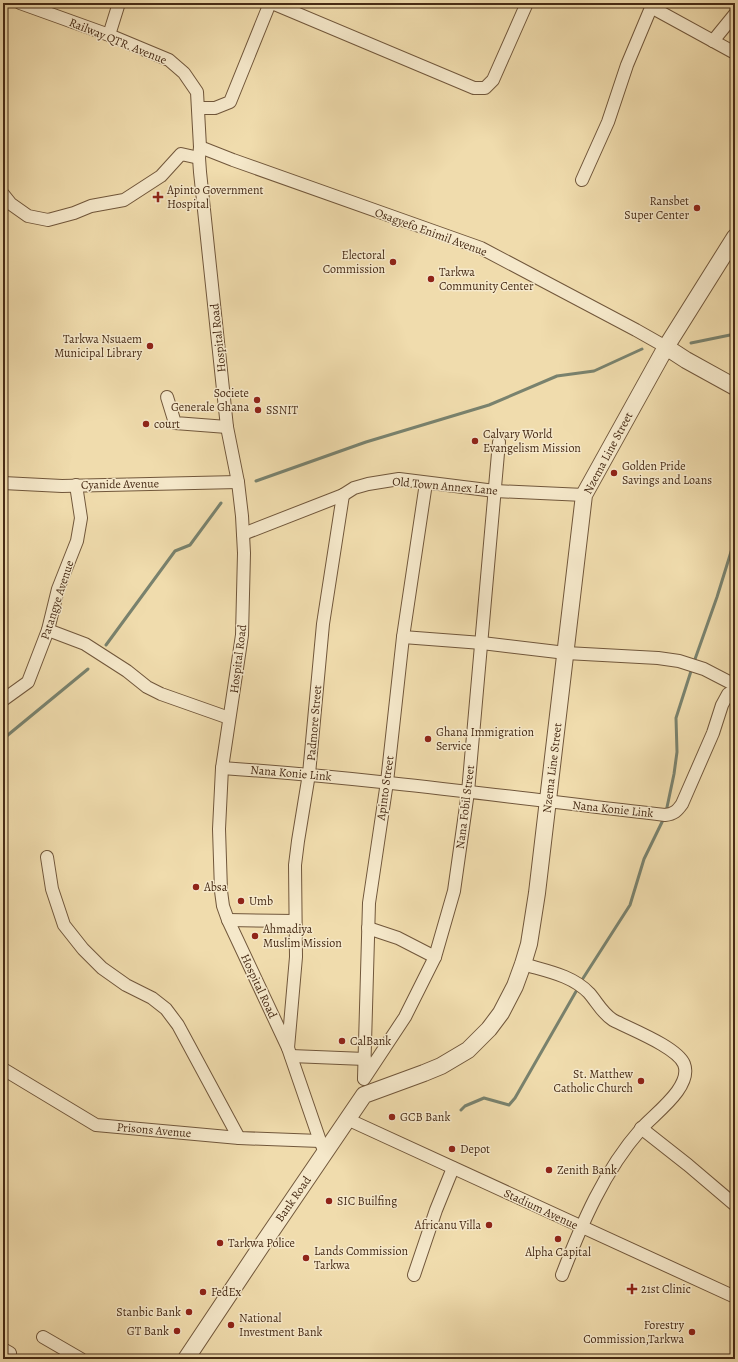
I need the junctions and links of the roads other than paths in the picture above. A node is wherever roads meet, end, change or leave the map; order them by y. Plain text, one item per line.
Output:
1 (20, 3) edge
2 (119, 3) edge
3 (271, 3) edge
4 (527, 3) edge
5 (652, 5) edge
6 (735, 14) edge
7 (109, 35) junction
8 (713, 41) junction
9 (735, 52) edge
10 (198, 108) junction
11 (200, 153) junction
12 (582, 180) dead end
13 (3, 194) edge
14 (735, 237) edge
15 (666, 347) junction
16 (735, 387) edge
17 (167, 397) dead end
18 (228, 427) junction
19 (499, 442) dead end
20 (238, 482) junction
21 (3, 483) edge
22 (426, 483) junction
23 (76, 485) junction
24 (495, 491) junction
25 (343, 494) junction
26 (584, 495) junction
27 (243, 534) junction
28 (48, 630) junction
29 (403, 637) junction
30 (482, 643) junction
31 (566, 653) junction
32 (735, 685) edge
33 (735, 690) edge
34 (3, 700) edge
35 (229, 718) junction
36 (222, 768) junction
37 (309, 774) junction
38 (387, 782) junction
39 (468, 792) junction
40 (548, 801) junction
41 (47, 857) dead end
42 (228, 920) junction
43 (295, 921) junction
44 (368, 928) junction
45 (435, 957) junction
46 (523, 964) junction
47 (290, 1052) junction
48 (365, 1059) junction
49 (3, 1069) edge
50 (364, 1079) junction
51 (364, 1095) junction
52 (347, 1119) junction
53 (641, 1128) junction
54 (239, 1138) junction
55 (323, 1147) junction
56 (454, 1168) junction
57 (735, 1205) edge
58 (582, 1228) junction
59 (414, 1275) dead end
60 (562, 1275) dead end
61 (735, 1297) edge
62 (43, 1337) dead end
63 (81, 1359) edge
64 (186, 1359) edge

1 - 7 street, Railway QTR. Avenue
2 - 7 street
3 - 4 street
3 - 10 street
5 - 8 street
5 - 12 street
6 - 8 street
7 - 10 street, Railway QTR. Avenue
8 - 9 street
10 - 11 street, Railway QTR. Avenue
11 - 13 street, Osagyefo Enimil Avenue
11 - 15 street, Osagyefo Enimil Avenue
11 - 18 street, Hospital Road
14 - 15 street, Nzema Line Street
15 - 16 street, Osagyefo Enimil Avenue
15 - 26 street, Nzema Line Street
17 - 18 street
18 - 20 street, Hospital Road
19 - 24 street, Nana Fobil Street
20 - 23 street, Cyanide Avenue
20 - 27 street, Hospital Road
21 - 23 street, Cyanide Avenue
22 - 24 street, Old Town Annex Lane
22 - 25 street, Old Town Annex Lane
22 - 29 street, Apinto Street
23 - 28 street, Patangye Avenue
24 - 26 street, Old Town Annex Lane
24 - 30 street, Nana Fobil Street
25 - 27 street, Old Town Annex Lane
25 - 37 street, Padmore Street
26 - 31 street, Nzema Line Street
27 - 35 street, Hospital Road
28 - 34 street, Patangye Avenue
28 - 35 street
29 - 30 street
29 - 38 street, Apinto Street
30 - 31 street
30 - 39 street, Nana Fobil Street
31 - 32 street
31 - 40 street, Nzema Line Street
33 - 40 street, Nana Konie Link
35 - 36 street, Hospital Road
36 - 37 street, Nana Konie Link
36 - 42 street, Hospital Road
37 - 38 street, Nana Konie Link
37 - 43 street, Padmore Street
38 - 39 street, Nana Konie Link
38 - 44 street, Apinto Street
39 - 40 street, Nana Konie Link
39 - 45 street, Nana Fobil Street
40 - 46 street, Nzema Line Street
41 - 54 street
42 - 43 street
42 - 47 street, Hospital Road
43 - 47 street, Padmore Street
44 - 45 street
44 - 48 street, Apinto Street
45 - 50 street, Nana Fobil Street
46 - 51 street, Nzema Line Street
46 - 53 street
47 - 48 street
47 - 55 street, Hospital Road
48 - 50 street, Apinto Street
49 - 54 street, Prisons Avenue
50 - 51 street, Apinto Street
51 - 52 street
52 - 55 street, Bank Road
52 - 56 street, Stadium Avenue
53 - 57 street
53 - 58 street
54 - 55 street, Prisons Avenue
55 - 64 street, Bank Road
56 - 58 street, Stadium Avenue
56 - 59 street
58 - 60 street
58 - 61 street, Stadium Avenue
62 - 63 street

